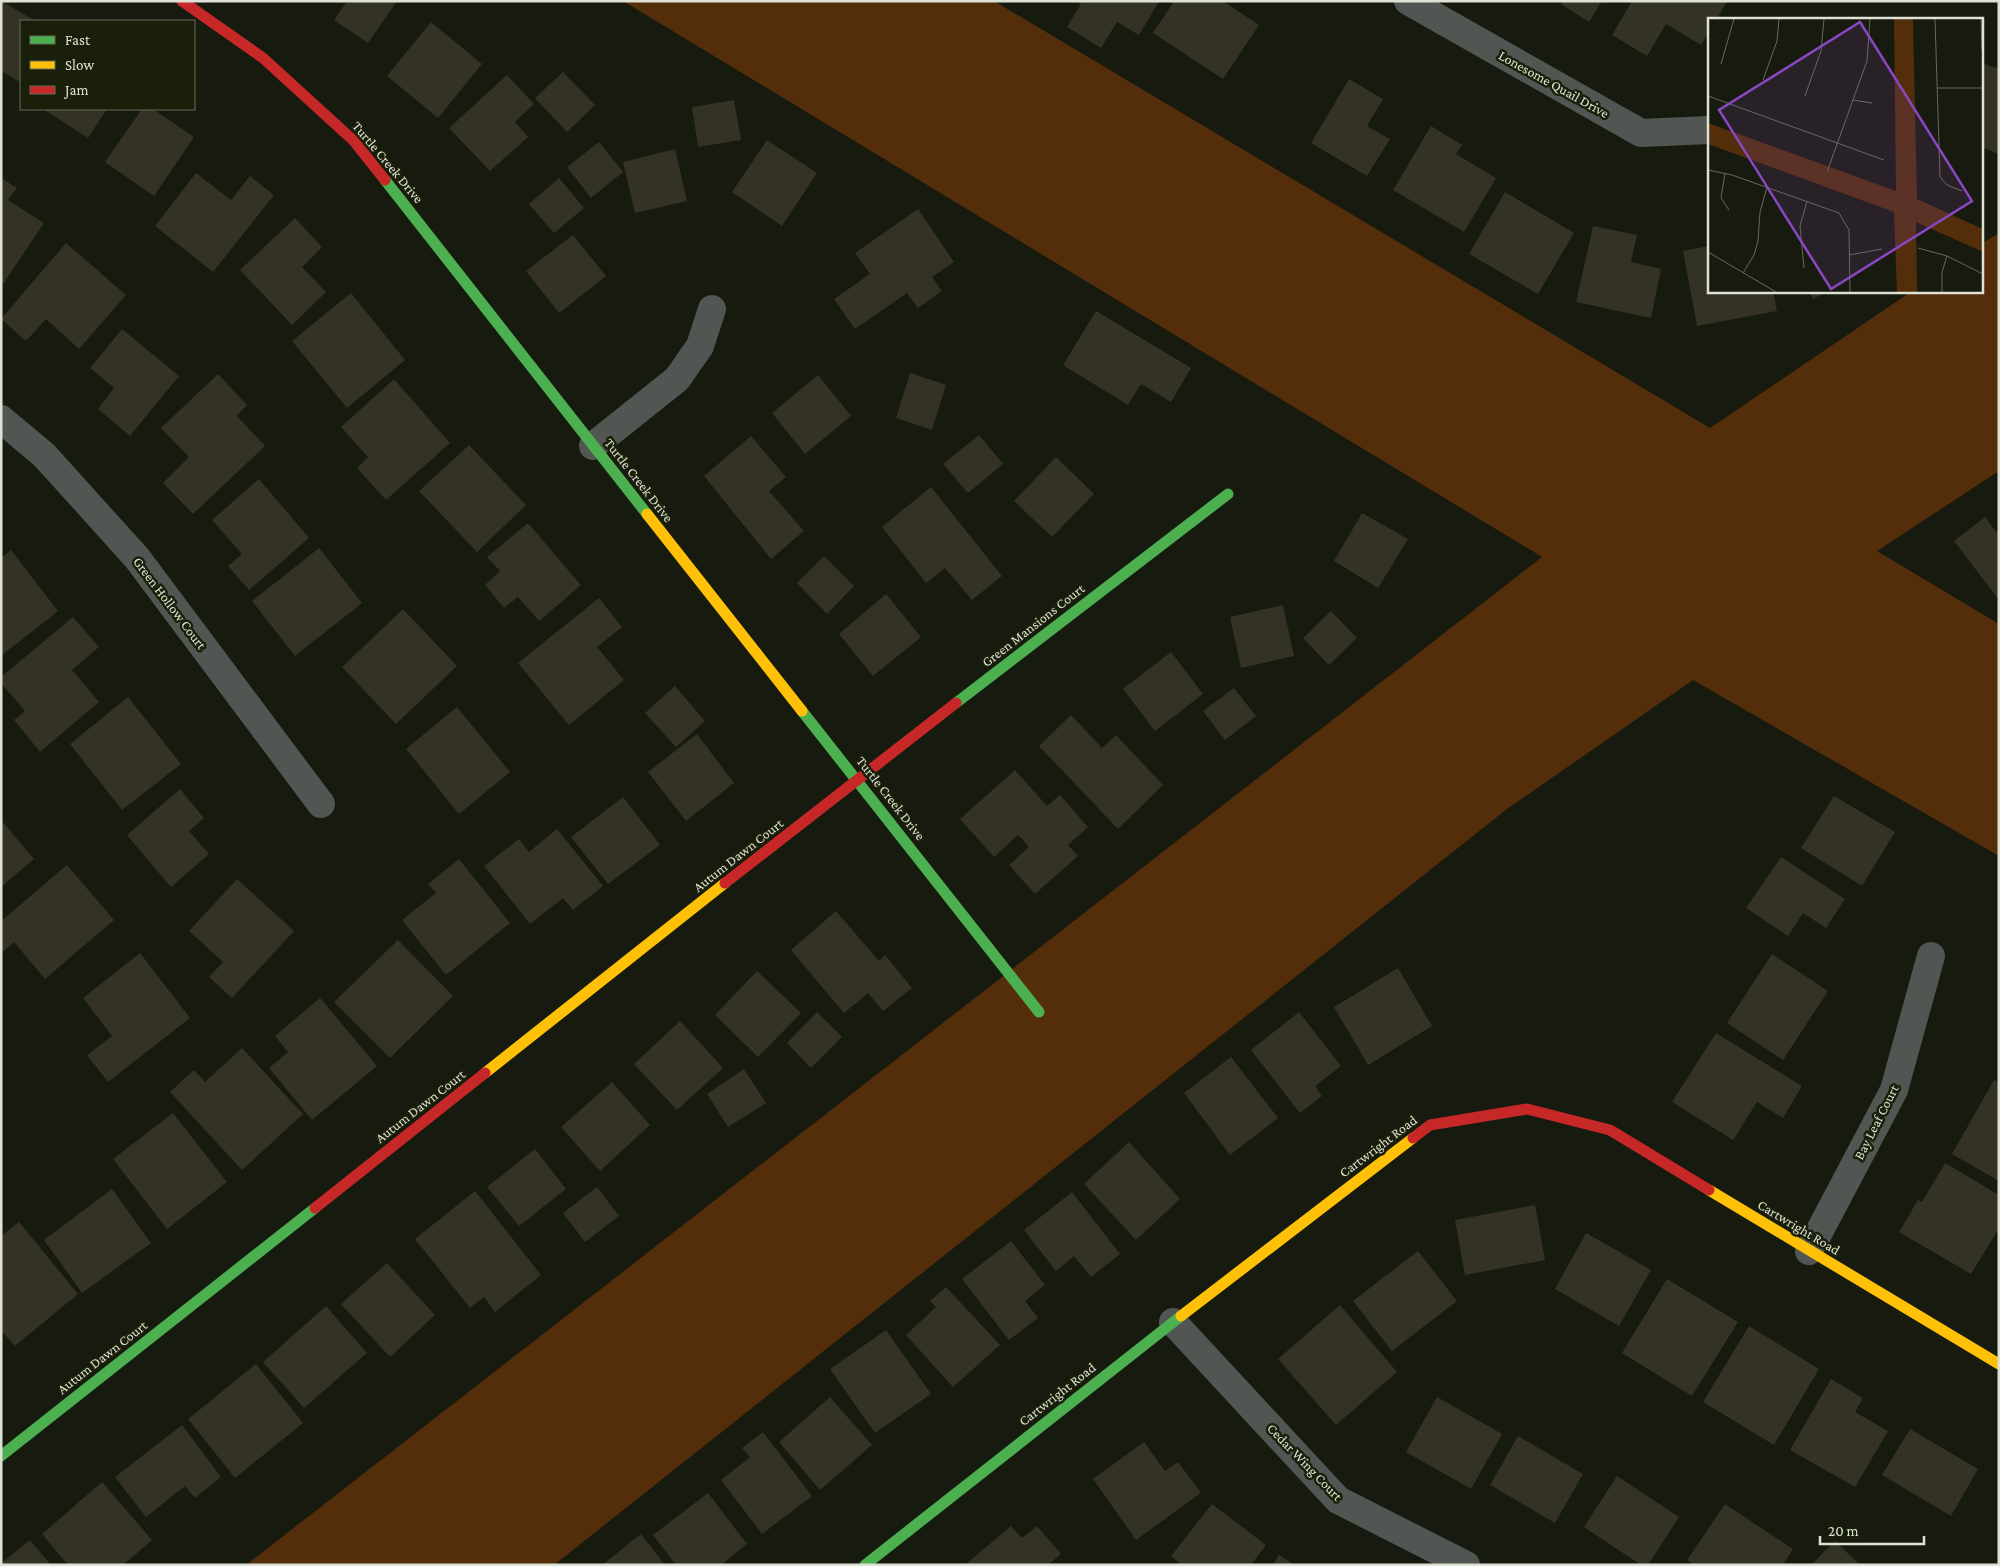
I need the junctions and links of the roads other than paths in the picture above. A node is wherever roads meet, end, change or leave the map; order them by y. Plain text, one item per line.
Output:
1 (182, 1) edge
2 (1408, 1) edge
3 (1708, 130) edge
4 (712, 310) dead end
5 (1, 419) edge
6 (593, 446) junction
7 (1228, 494) dead end
8 (857, 779) junction
9 (321, 804) dead end
10 (1931, 956) dead end
11 (1039, 1012) dead end
12 (1809, 1251) junction
13 (1173, 1322) junction
14 (1999, 1364) edge
15 (1, 1456) edge
16 (864, 1565) edge
17 (1466, 1565) edge

1 - 6 street, Turtle Creek Drive
2 - 3 street, Lonesome Quail Drive
4 - 6 street
5 - 9 street, Green Hollow Court
6 - 8 street, Turtle Creek Drive
7 - 8 street, Green Mansions Court
8 - 11 street, Turtle Creek Drive
8 - 15 street, Autum Dawn Court
10 - 12 street, Bay Leaf Court
12 - 13 street, Cartwright Road
12 - 14 street, Cartwright Road
13 - 16 street, Cartwright Road
13 - 17 street, Cedar Wing Court

